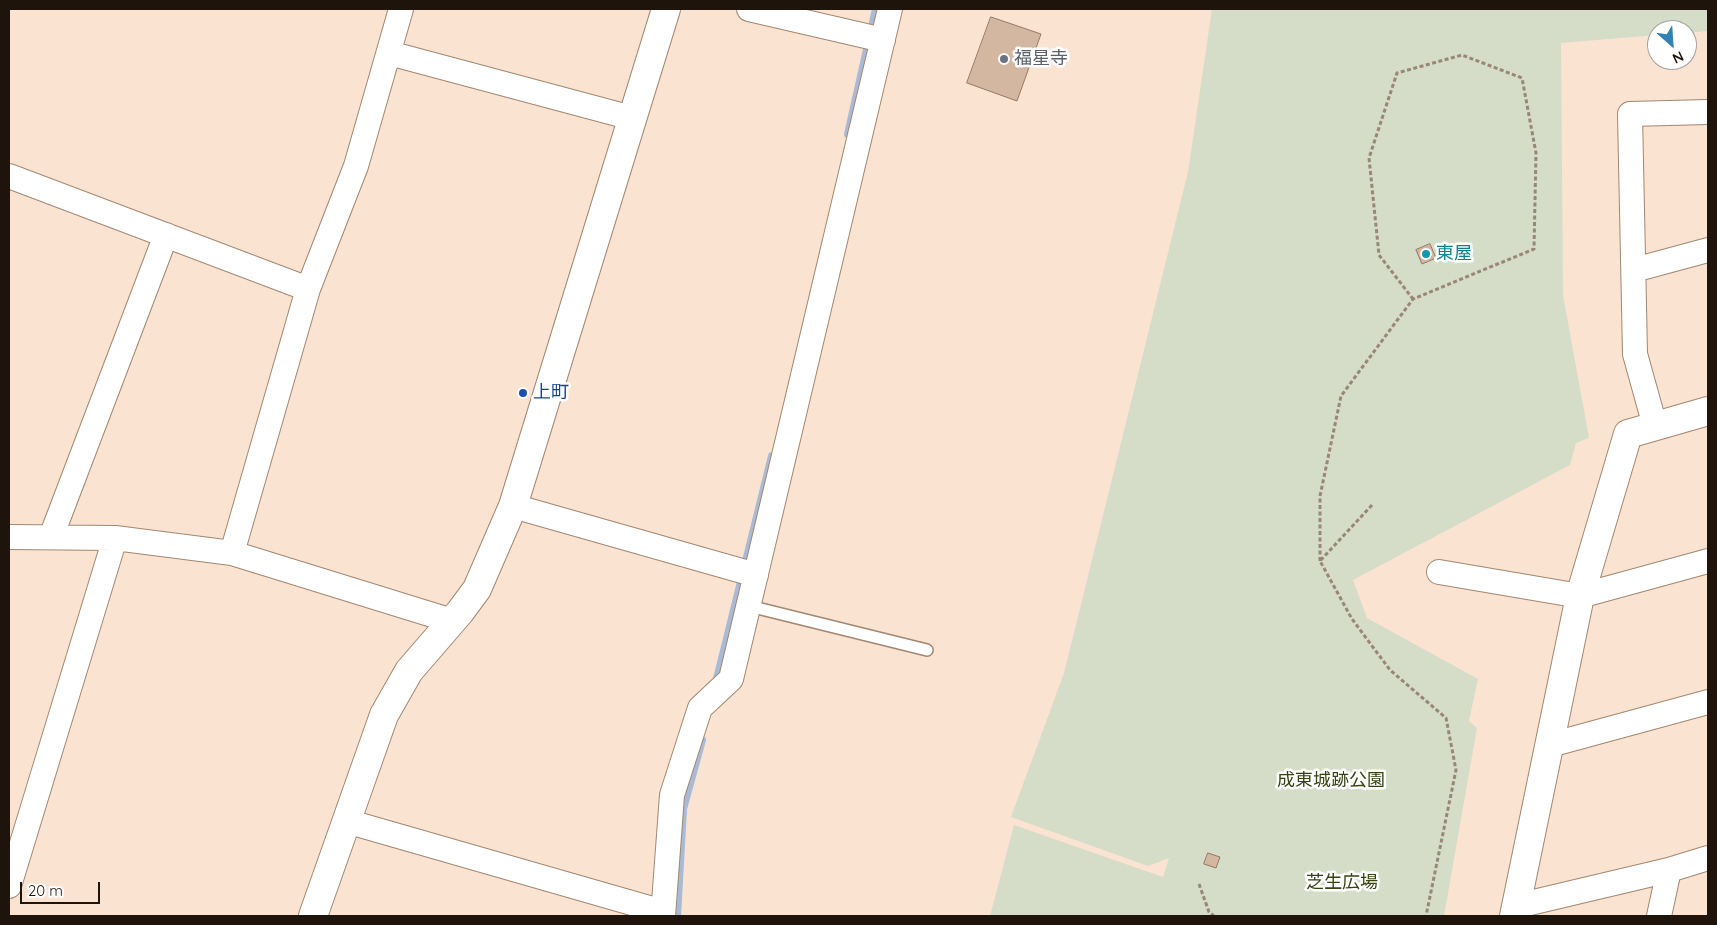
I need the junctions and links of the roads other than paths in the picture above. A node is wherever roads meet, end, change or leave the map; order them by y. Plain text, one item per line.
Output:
1 (401, 9) edge
2 (666, 9) edge
3 (749, 9) edge
4 (890, 9) edge
5 (875, 38) junction
6 (389, 53) junction
7 (1708, 112) edge
8 (632, 118) junction
9 (9, 176) edge
10 (166, 235) junction
11 (1708, 250) edge
12 (1634, 270) junction
13 (308, 289) junction
14 (1708, 411) edge
15 (1655, 426) junction
16 (513, 506) junction
17 (9, 537) edge
18 (51, 537) junction
19 (115, 538) junction
20 (232, 553) junction
21 (1708, 560) edge
22 (1439, 572) dead end
23 (747, 573) junction
24 (1580, 596) junction
25 (749, 606) junction
26 (452, 621) junction
27 (927, 650) dead end
28 (1708, 702) edge
29 (1550, 745) junction
30 (346, 821) junction
31 (1708, 858) edge
32 (1669, 870) junction
33 (9, 886) edge
34 (1516, 911) edge
35 (663, 914) edge
36 (313, 916) edge
37 (1659, 916) edge

1 - 6 street
2 - 8 street
3 - 5 street
4 - 5 street
5 - 23 street
6 - 8 street
6 - 13 street
7 - 12 street
8 - 16 street
9 - 10 street
10 - 13 street
10 - 18 street
11 - 12 street
12 - 15 street
13 - 20 street
14 - 15 street
15 - 24 street
16 - 23 street
16 - 26 street
17 - 18 street
18 - 19 street
19 - 20 street
19 - 33 street
20 - 26 street
21 - 24 street
22 - 24 street
23 - 25 street
24 - 29 street
25 - 27 lane
25 - 35 street
26 - 30 street
28 - 29 street
29 - 34 street
30 - 35 street
30 - 36 street
31 - 32 street
32 - 34 street
32 - 37 street

